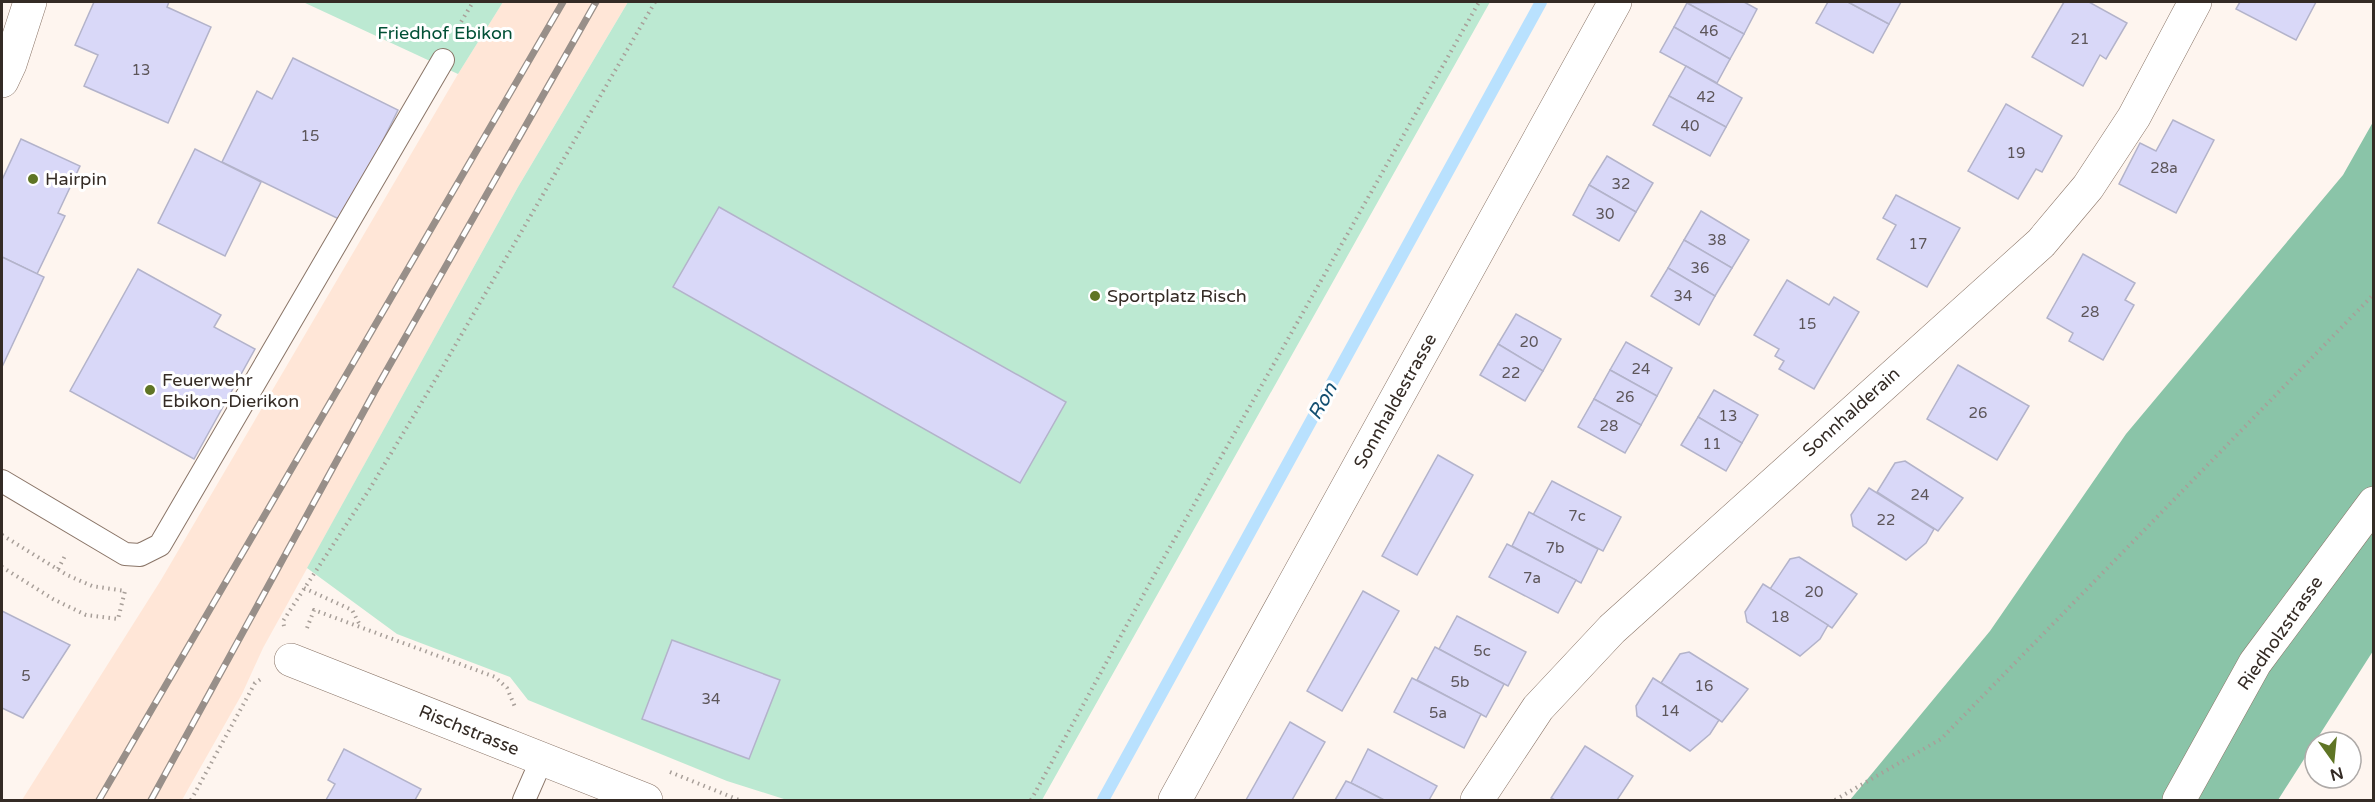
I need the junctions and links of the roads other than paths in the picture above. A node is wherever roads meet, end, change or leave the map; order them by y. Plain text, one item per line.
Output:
1 (30, 2) edge
2 (1615, 2) edge
3 (2195, 2) edge
4 (443, 60) dead end
5 (2, 81) edge
6 (2, 481) edge
7 (2373, 503) edge
8 (291, 660) road end
9 (542, 759) junction
10 (524, 801) edge
11 (646, 801) edge
12 (1175, 801) edge
13 (1477, 801) edge
14 (2179, 801) edge

1 - 5 street
2 - 12 street, Sonnhaldestrasse
3 - 13 street, Sonnhalderain
4 - 6 lane
7 - 14 street, Riedholzstrasse
8 - 9 street, Rischstrasse
9 - 10 lane
9 - 11 street, Rischstrasse

